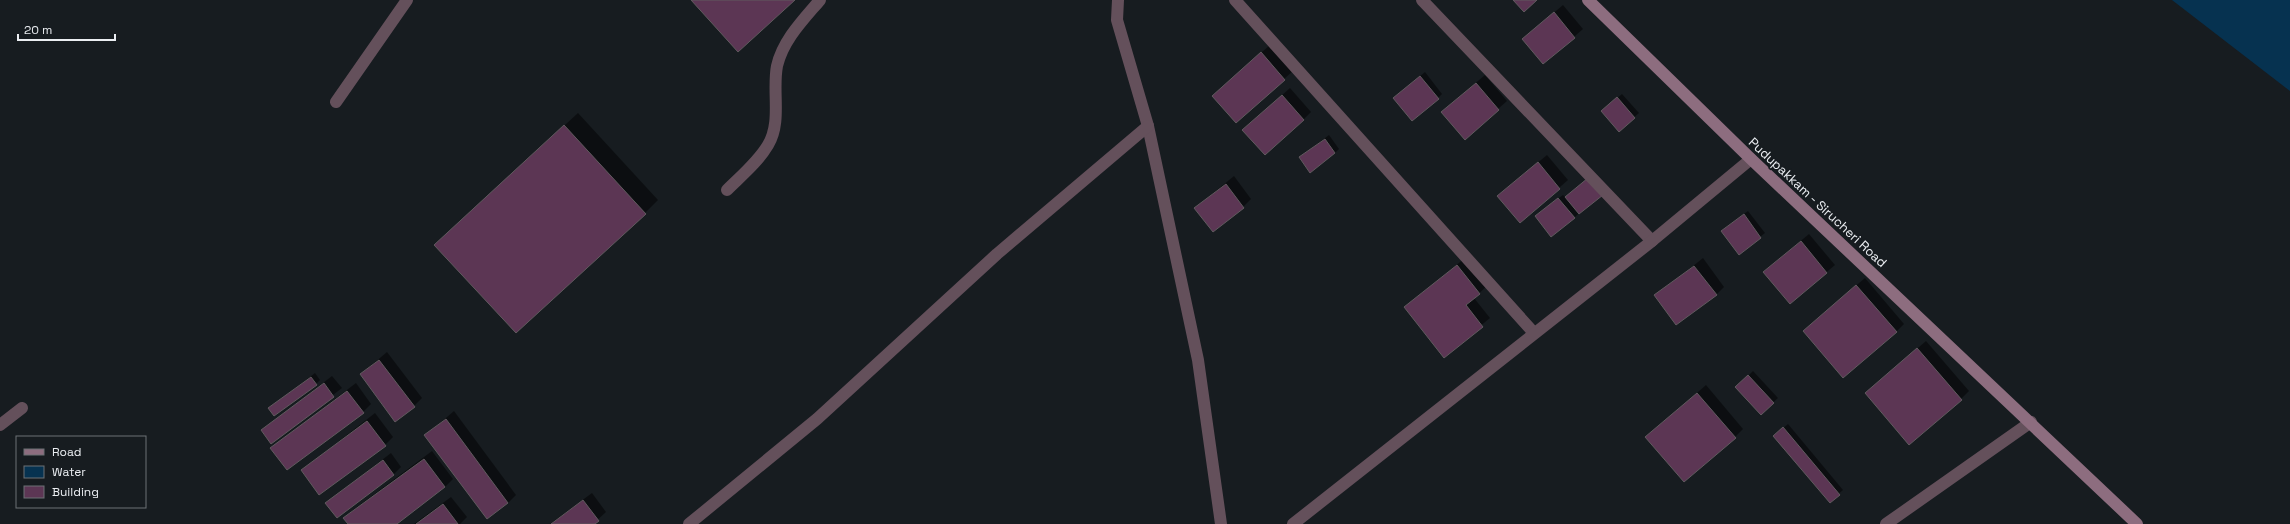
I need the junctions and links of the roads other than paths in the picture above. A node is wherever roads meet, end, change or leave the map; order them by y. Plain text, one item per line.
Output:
1 (407, 0) edge
2 (820, 0) edge
3 (1118, 0) edge
4 (1235, 0) edge
5 (1422, 0) edge
6 (1588, 0) edge
7 (336, 102) dead end
8 (1148, 126) junction
9 (1751, 159) junction
10 (727, 190) dead end
11 (1652, 241) junction
12 (1534, 333) junction
13 (22, 408) dead end
14 (2031, 422) junction
15 (0, 425) edge
16 (689, 524) edge
17 (1221, 524) edge
18 (1293, 524) edge
19 (1886, 524) edge
20 (2137, 524) edge

1 - 7 street
2 - 10 street
3 - 8 street
4 - 12 street
5 - 11 street
6 - 9 street, Pudupakkam - Sirucheri Road
8 - 16 street
8 - 17 street
9 - 11 street
9 - 14 street, Pudupakkam - Sirucheri Road
11 - 12 street
12 - 18 street
13 - 15 street
14 - 19 street
14 - 20 street, Pudupakkam - Sirucheri Road

